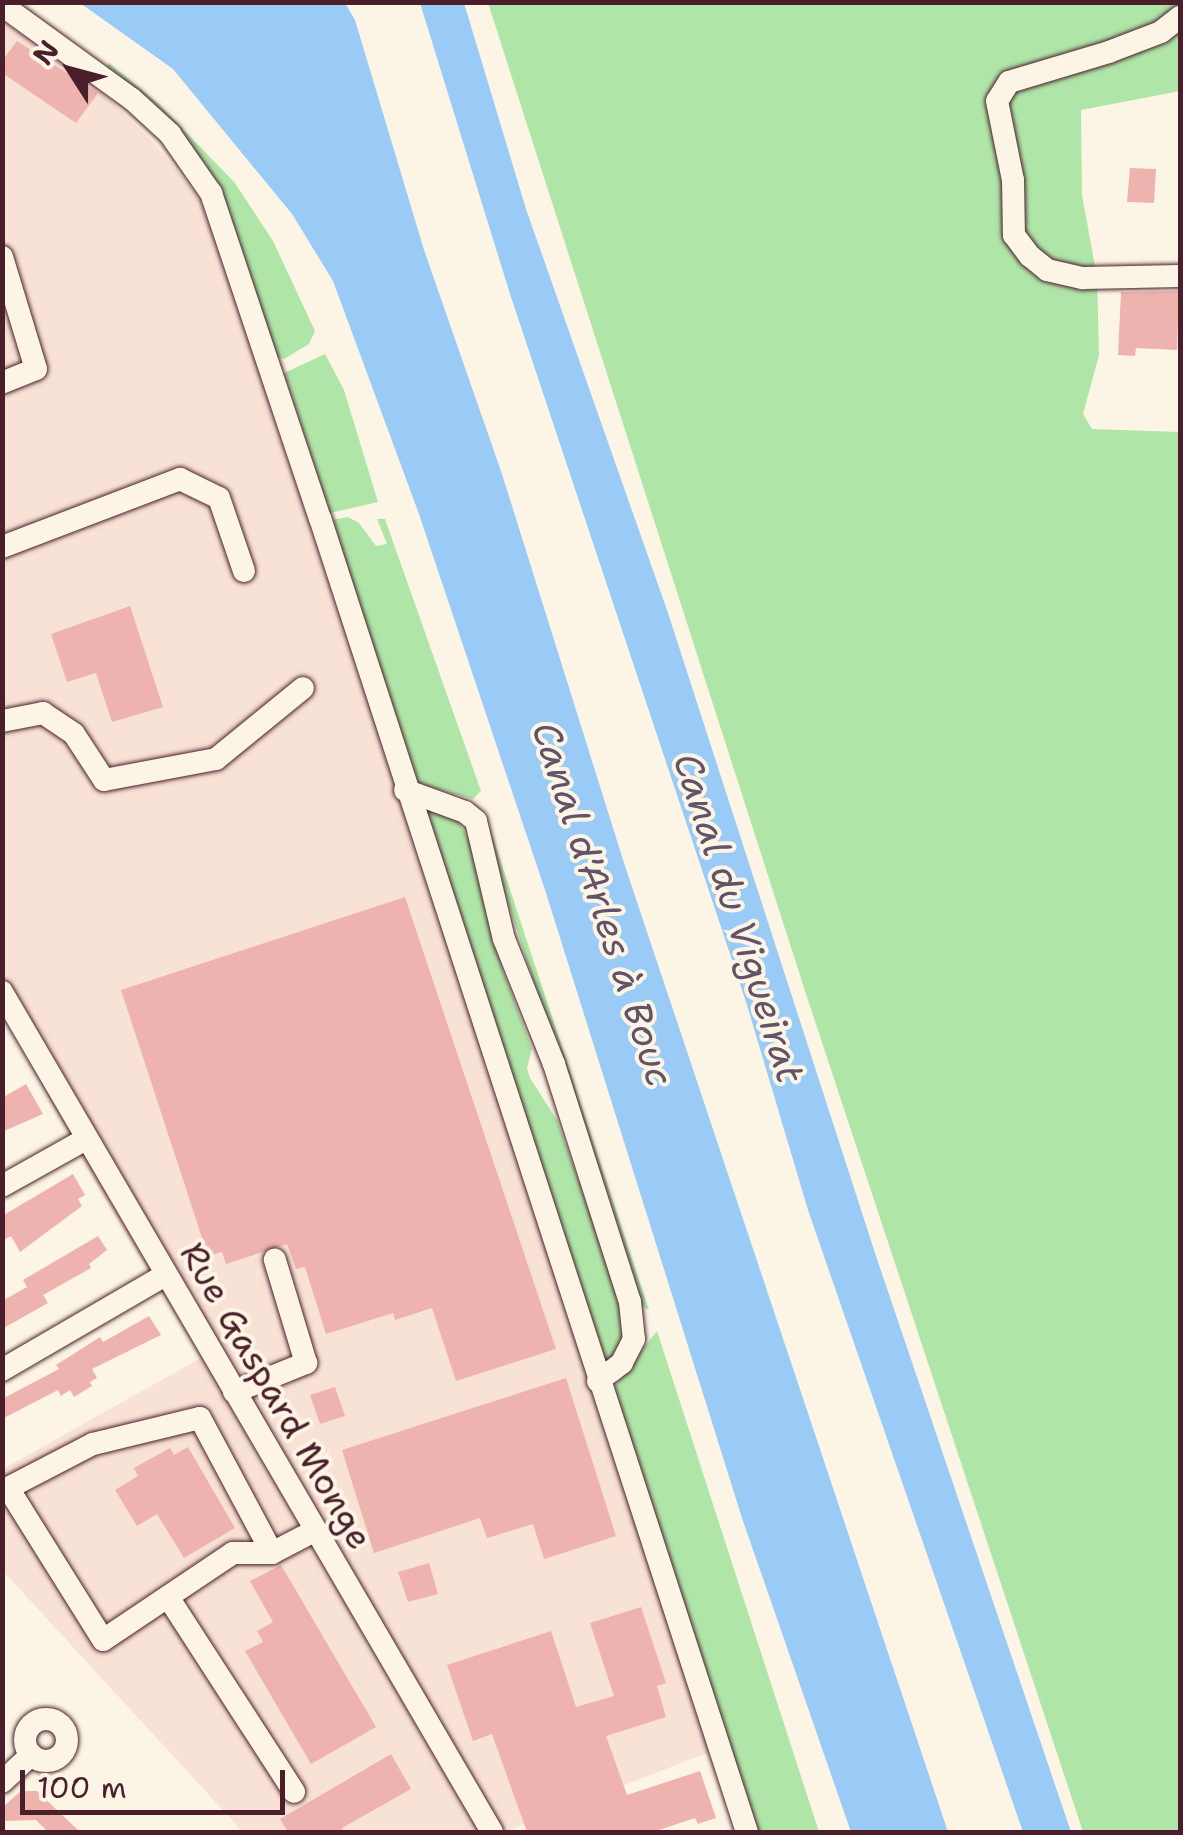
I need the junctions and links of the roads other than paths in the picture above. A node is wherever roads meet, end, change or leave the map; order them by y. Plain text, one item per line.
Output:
1 (2, 5) edge
2 (1180, 17) edge
3 (2, 257) edge
4 (1180, 276) edge
5 (2, 384) edge
6 (2, 547) edge
7 (244, 571) dead end
8 (303, 688) dead end
9 (2, 721) edge
10 (405, 790) junction
11 (2, 992) edge
12 (86, 1139) junction
13 (2, 1186) edge
14 (274, 1260) dead end
15 (165, 1275) junction
16 (2, 1370) edge
17 (598, 1381) junction
18 (234, 1392) junction
19 (314, 1531) junction
20 (272, 1553) junction
21 (168, 1596) junction
22 (30, 1755) dead end
23 (2, 1782) edge
24 (294, 1792) dead end
25 (492, 1832) edge
26 (746, 1832) edge

1 - 10 street
2 - 4 street
3 - 5 street
6 - 7 street
8 - 9 street
10 - 17 street
10 - 17 street
11 - 12 street, Rue Gaspard Monge
12 - 13 street
12 - 15 street, Rue Gaspard Monge
14 - 18 street
15 - 16 street
15 - 18 street, Rue Gaspard Monge
17 - 26 street
18 - 19 street, Rue Gaspard Monge
19 - 20 street
19 - 25 street, Rue Gaspard Monge
20 - 21 street
20 - 21 street
21 - 24 street
22 - 23 street

